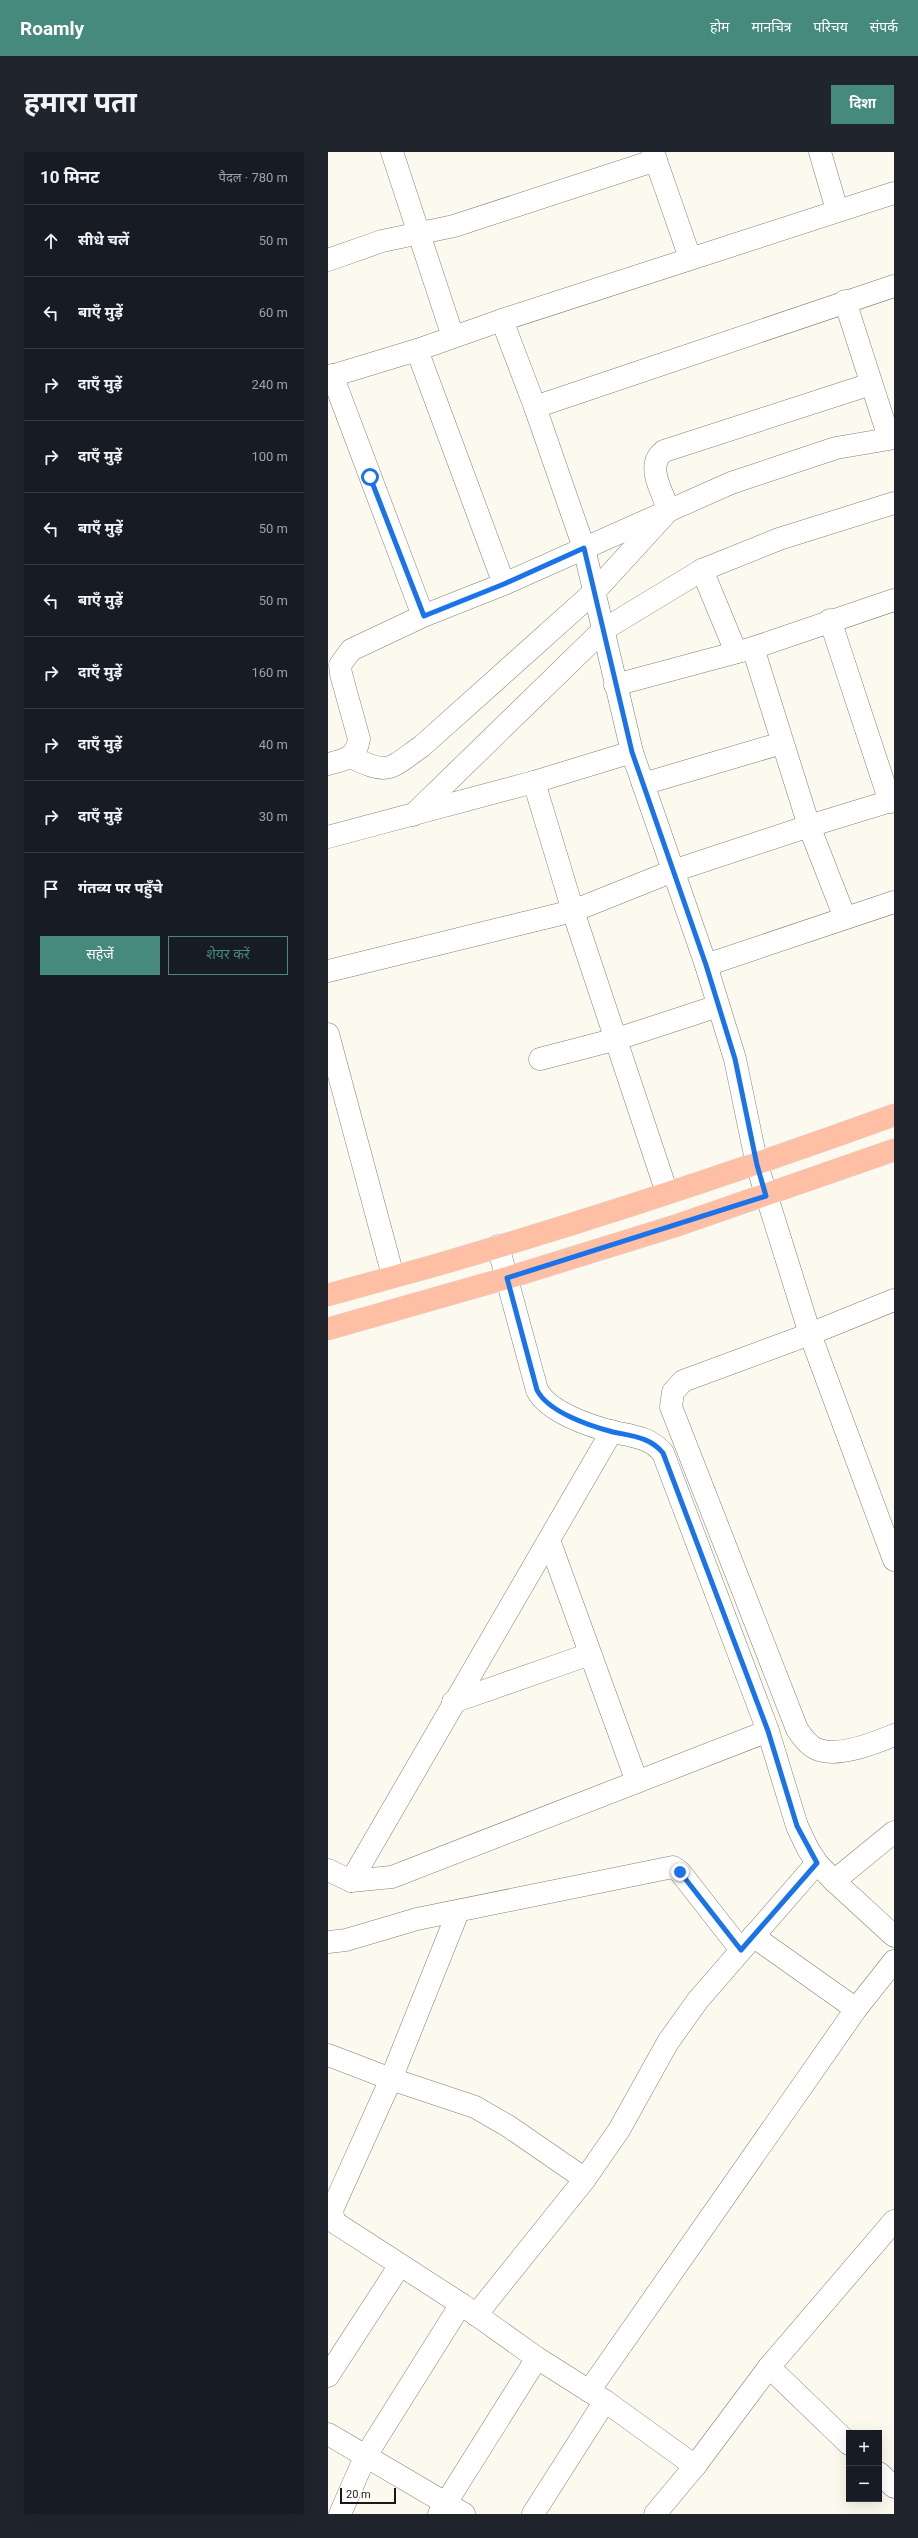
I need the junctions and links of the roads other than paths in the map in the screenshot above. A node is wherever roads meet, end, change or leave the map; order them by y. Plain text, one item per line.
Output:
1 (393, 152) edge
2 (820, 152) edge
3 (654, 156) edge
4 (894, 193) edge
5 (837, 210) junction
6 (419, 232) junction
7 (690, 258) junction
8 (328, 260) edge
9 (894, 286) edge
10 (845, 301) junction
11 (502, 320) junction
12 (453, 337) junction
13 (417, 350) junction
14 (330, 376) edge
15 (871, 384) junction
16 (535, 407) junction
17 (891, 438) edge
18 (894, 503) edge
19 (669, 510) junction
20 (584, 548) junction
21 (702, 570) junction
22 (504, 584) junction
23 (894, 600) edge
24 (598, 612) junction
25 (424, 616) junction
26 (830, 620) junction
27 (744, 650) junction
28 (615, 685) junction
29 (782, 743) junction
30 (632, 752) junction
31 (351, 757) junction
32 (328, 764) edge
33 (534, 782) junction
34 (643, 784) junction
35 (892, 801) edge
36 (413, 815) junction
37 (808, 826) junction
38 (328, 837) edge
39 (673, 871) junction
40 (894, 902) edge
41 (573, 911) junction
42 (845, 918) junction
43 (706, 965) junction
44 (328, 971) edge
45 (718, 1006) junction
46 (328, 1034) edge
47 (617, 1039) junction
48 (540, 1059) dead end
49 (335, 1084) edge
50 (894, 1115) edge
51 (894, 1150) edge
52 (757, 1165) junction
53 (667, 1194) junction
54 (766, 1196) junction
55 (498, 1246) junction
56 (393, 1276) junction
57 (507, 1278) junction
58 (328, 1295) edge
59 (894, 1300) edge
60 (328, 1329) edge
61 (810, 1334) junction
62 (612, 1431) junction
63 (549, 1540) junction
64 (894, 1560) edge
65 (590, 1654) junction
66 (453, 1702) junction
67 (768, 1731) junction
68 (894, 1735) edge
69 (637, 1782) junction
70 (894, 1832) edge
71 (817, 1863) junction
72 (328, 1870) edge
73 (351, 1881) junction
74 (834, 1881) junction
75 (458, 1912) junction
76 (894, 1936) edge
77 (328, 1942) edge
78 (747, 1942) junction
79 (894, 1961) edge
80 (856, 2009) junction
81 (328, 2055) edge
82 (391, 2079) junction
83 (585, 2180) junction
84 (894, 2221) edge
85 (400, 2265) junction
86 (469, 2310) junction
87 (537, 2358) junction
88 (769, 2368) junction
89 (328, 2376) edge
90 (597, 2396) junction
91 (328, 2434) edge
92 (846, 2441) edge
93 (365, 2457) junction
94 (695, 2466) junction
95 (882, 2476) edge
96 (894, 2487) edge
97 (442, 2508) edge
98 (340, 2514) edge
99 (464, 2514) edge
100 (533, 2514) edge
101 (655, 2514) edge

1 - 6 street
2 - 5 street
3 - 6 street
3 - 7 street
4 - 5 street
5 - 7 street
6 - 8 street
6 - 12 street
7 - 11 street
9 - 10 street
10 - 15 street
10 - 16 street
11 - 12 street
11 - 16 street
12 - 13 street
13 - 14 street
13 - 22 street
14 - 25 street
15 - 17 street
15 - 19 street
16 - 20 street
17 - 19 street
18 - 21 street
19 - 20 street
19 - 24 street
20 - 22 street
20 - 24 street
21 - 24 street
21 - 27 street
22 - 25 street
23 - 26 street
24 - 28 street
24 - 31 street
24 - 36 street
25 - 31 street
26 - 27 street
26 - 35 street
27 - 28 street
27 - 29 street
28 - 30 street
29 - 34 street
29 - 37 street
30 - 33 street
30 - 34 street
31 - 32 street
33 - 36 street
33 - 41 street
34 - 39 street
35 - 37 street
36 - 38 street
37 - 39 street
37 - 42 street
39 - 41 street
39 - 43 street
40 - 42 street
41 - 44 street
41 - 47 street
42 - 43 street
43 - 45 street
45 - 47 street
45 - 52 street
46 - 49 street
47 - 48 street
47 - 53 street
49 - 56 street
50 - 52 main road
51 - 54 main road
52 - 53 main road
52 - 54 street
53 - 55 main road
54 - 57 main road
54 - 61 street
55 - 56 main road
55 - 57 street
56 - 58 main road
57 - 60 main road
57 - 62 street
59 - 61 street
61 - 64 street
61 - 68 street
62 - 63 street
62 - 67 street
63 - 65 street
63 - 66 street
65 - 66 street
65 - 69 street
66 - 73 street
67 - 69 street
67 - 71 street
69 - 73 street
70 - 74 street
71 - 74 street
71 - 78 street
72 - 73 street
74 - 76 street
75 - 77 street
75 - 78 street
75 - 82 street
78 - 80 street
78 - 83 street
79 - 80 street
80 - 90 street
81 - 82 street
82 - 83 street
82 - 85 street
83 - 86 street
84 - 88 street
85 - 86 street
85 - 89 street
86 - 87 street
86 - 93 street
87 - 90 street
87 - 97 street
88 - 92 street
88 - 94 street
90 - 94 street
90 - 100 street
91 - 93 street
93 - 97 street
93 - 98 street
94 - 101 street
95 - 96 street
97 - 99 street

